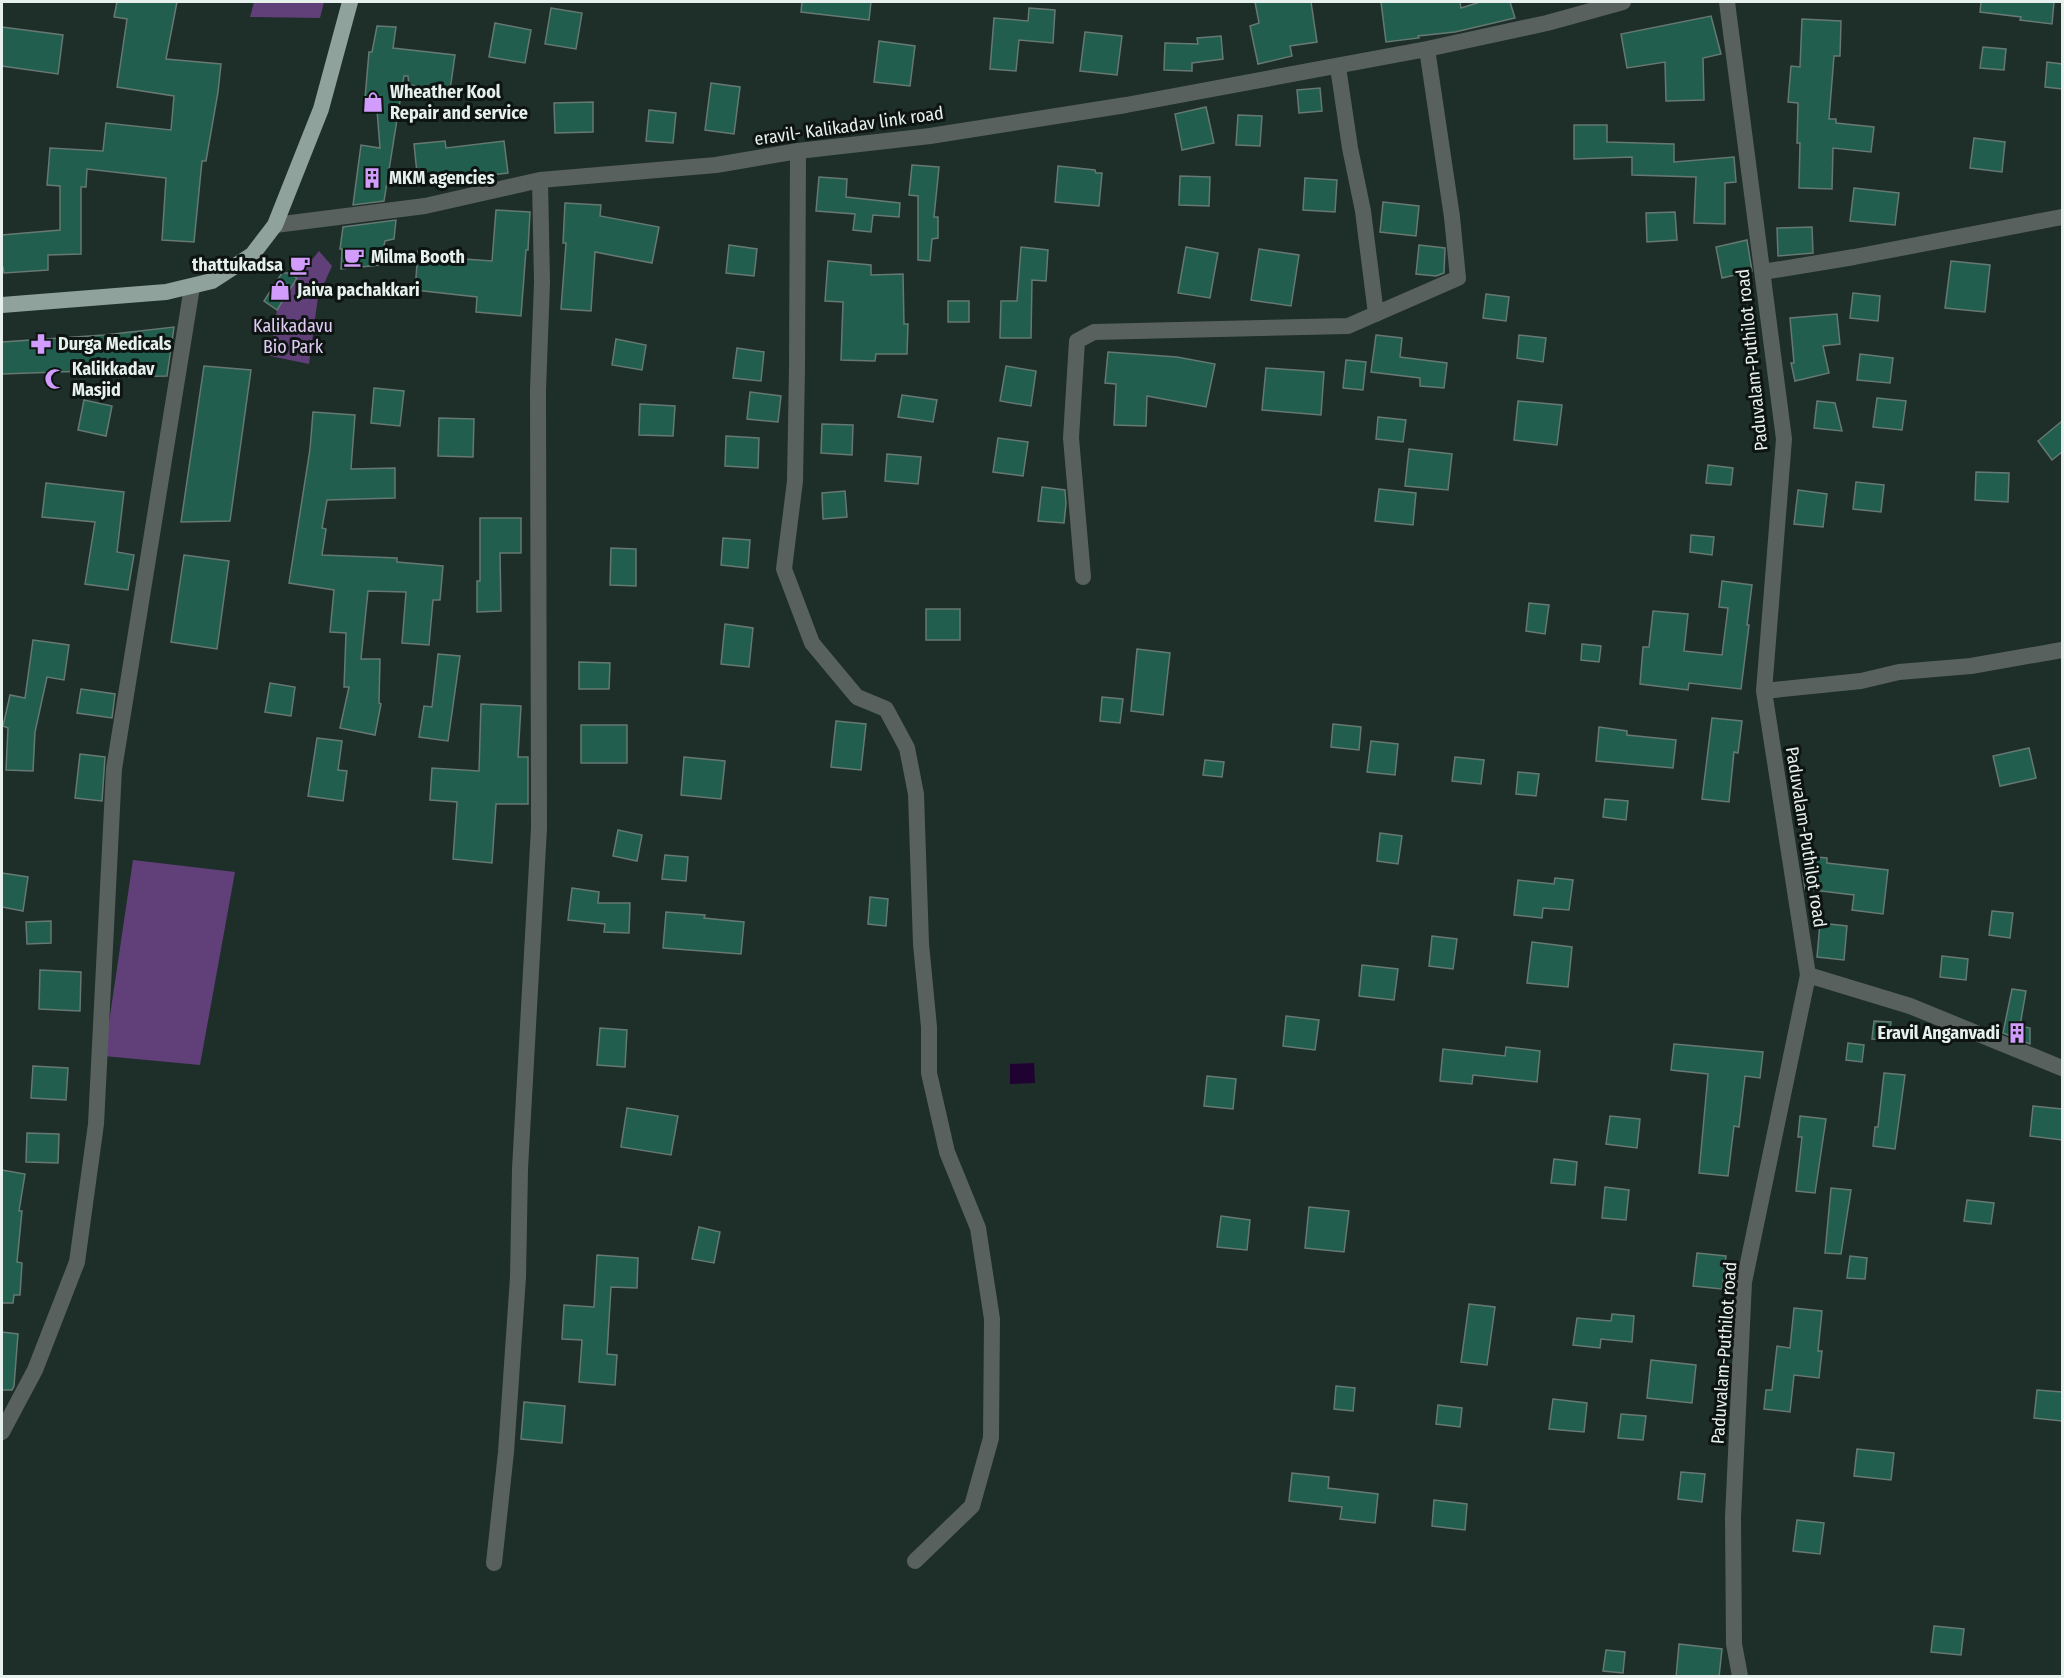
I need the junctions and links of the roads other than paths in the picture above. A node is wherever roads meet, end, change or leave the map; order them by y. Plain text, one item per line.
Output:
1 (350, 2) edge
2 (1623, 2) edge
3 (1727, 2) edge
4 (1427, 49) junction
5 (1338, 66) junction
6 (798, 151) junction
7 (540, 180) junction
8 (2062, 217) edge
9 (275, 225) junction
10 (1763, 272) junction
11 (192, 287) junction
12 (2, 304) edge
13 (1376, 314) junction
14 (1083, 577) dead end
15 (2062, 650) edge
16 (1764, 691) junction
17 (1808, 975) junction
18 (2062, 1068) edge
19 (2, 1432) edge
20 (915, 1561) dead end
21 (494, 1563) dead end
22 (1740, 1677) edge

1 - 9 highway
2 - 4 street, eravil- Kalikadav link road
3 - 10 street, Paduvalam-Puthilot road
4 - 5 street, eravil- Kalikadav link road
4 - 13 street
5 - 6 street, eravil- Kalikadav link road
5 - 13 street
6 - 7 street, eravil- Kalikadav link road
6 - 20 street
7 - 9 street, eravil- Kalikadav link road
7 - 21 street
8 - 10 street
9 - 11 highway
10 - 16 street, Paduvalam-Puthilot road
11 - 12 highway
11 - 19 street
13 - 14 street
15 - 16 street
16 - 17 street, Paduvalam-Puthilot road
17 - 18 street
17 - 22 street, Paduvalam-Puthilot road

